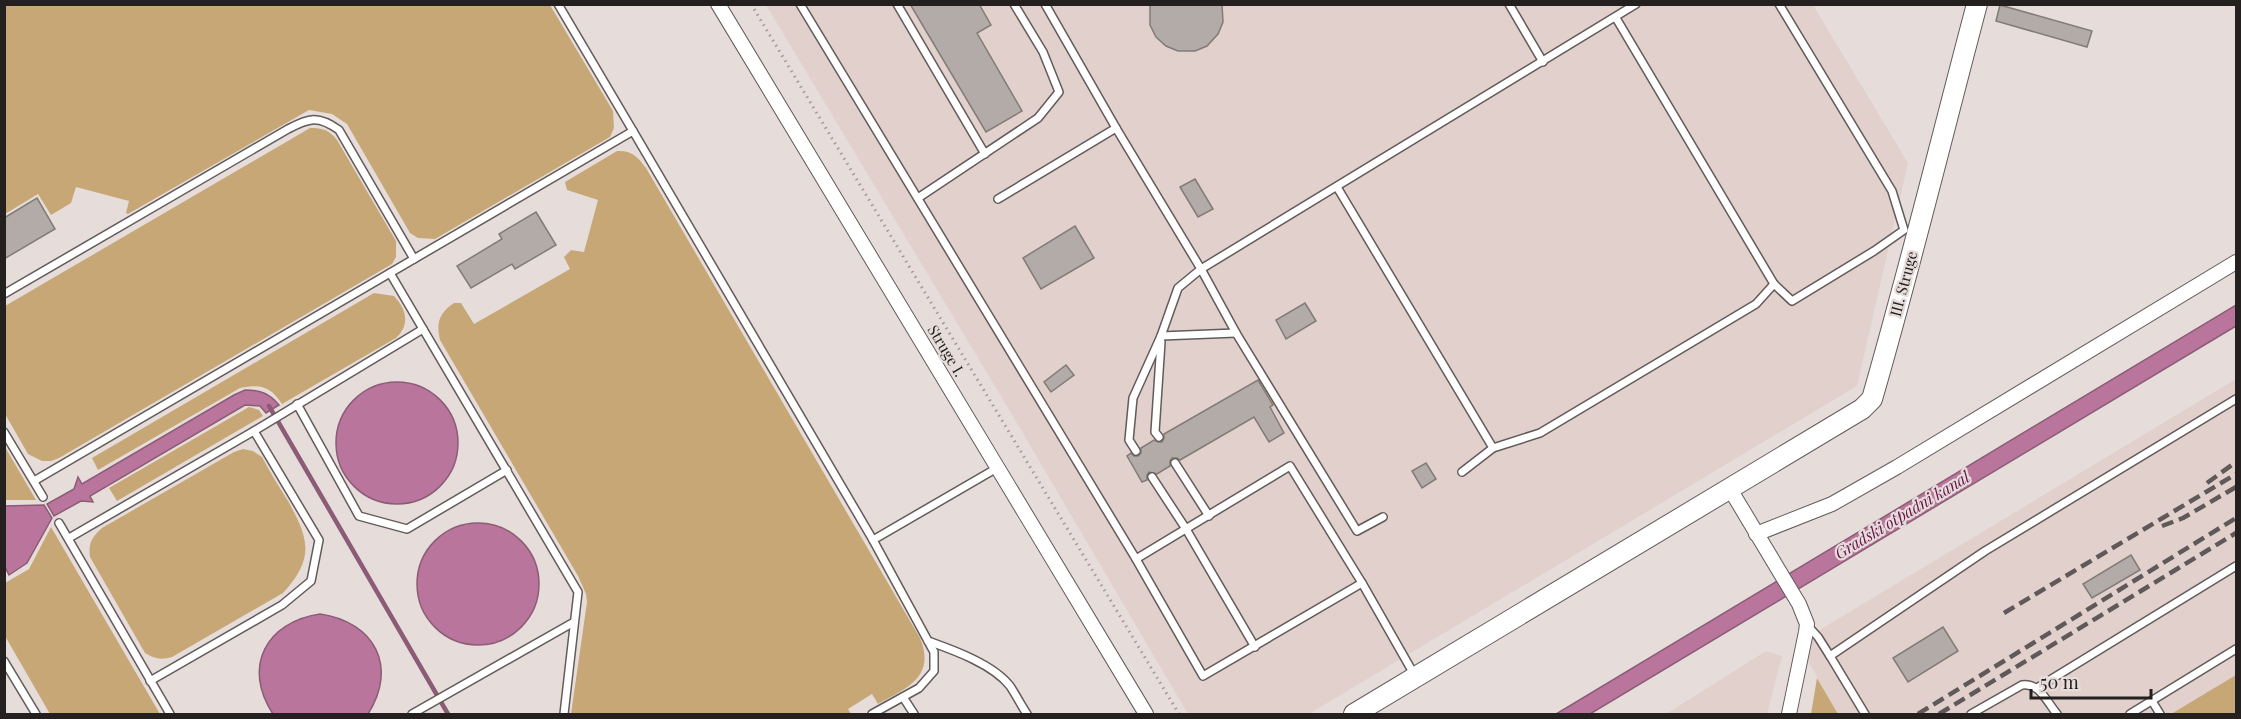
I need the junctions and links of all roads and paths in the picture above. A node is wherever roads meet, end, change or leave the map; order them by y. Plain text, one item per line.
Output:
1 (558, 4) edge
2 (718, 4) edge
3 (751, 4) edge
4 (800, 4) edge
5 (897, 4) edge
6 (1014, 4) edge
7 (1045, 4) edge
8 (1509, 4) edge
9 (1636, 4) edge
10 (1779, 4) edge
11 (1977, 4) edge
12 (1616, 18) junction
13 (1543, 62) junction
14 (1116, 128) junction
15 (633, 131) junction
16 (985, 154) junction
17 (1336, 187) junction
18 (918, 198) junction
19 (998, 200) dead end
20 (414, 259) junction
21 (2236, 262) edge
22 (1201, 269) junction
23 (390, 273) junction
24 (1774, 284) junction
25 (4, 294) edge
26 (423, 329) junction
27 (1236, 333) junction
28 (1161, 336) junction
29 (2236, 399) edge
30 (297, 404) junction
31 (254, 431) junction
32 (4, 432) edge
33 (1159, 437) dead end
34 (1493, 448) junction
35 (1136, 451) dead end
36 (1175, 463) dead end
37 (997, 468) junction
38 (507, 470) junction
39 (1462, 472) dead end
40 (1152, 477) dead end
41 (34, 481) junction
42 (1730, 489) junction
43 (43, 497) dead end
44 (1209, 516) junction
45 (1383, 517) dead end
46 (59, 523) dead end
47 (1186, 529) junction
48 (1756, 534) junction
49 (69, 538) junction
50 (873, 540) junction
51 (1136, 559) junction
52 (2236, 566) edge
53 (1362, 583) junction
54 (574, 622) junction
55 (1807, 624) junction
56 (928, 641) junction
57 (1255, 647) junction
58 (2236, 649) edge
59 (1830, 656) junction
60 (5, 663) edge
61 (1416, 678) junction
62 (150, 681) junction
63 (2037, 688) junction
64 (903, 697) junction
65 (2152, 701) junction
66 (36, 714) edge
67 (170, 714) edge
68 (411, 714) edge
69 (564, 714) edge
70 (872, 714) edge
71 (914, 714) edge
72 (1027, 714) edge
73 (1146, 714) edge
74 (1179, 714) edge
75 (1354, 714) edge
76 (1789, 714) edge
77 (1865, 714) edge
78 (1971, 714) edge
79 (2056, 714) edge
80 (2130, 714) edge
81 (2160, 714) edge

1 - 15 lane
2 - 37 street, Struge I.
3 - 74 path
4 - 18 lane
5 - 16 lane
6 - 16 lane
7 - 14 lane
8 - 13 lane
9 - 12 lane
10 - 24 lane
11 - 42 street, III. Struge
12 - 13 lane
12 - 24 lane
13 - 17 lane
14 - 19 lane
14 - 22 lane
15 - 20 lane
15 - 50 lane
16 - 18 lane
17 - 22 lane
17 - 34 lane
18 - 51 lane
20 - 23 lane
20 - 25 lane
21 - 48 street
22 - 27 lane
22 - 28 lane
23 - 26 lane
23 - 41 lane
24 - 34 lane
26 - 30 lane
26 - 38 lane
27 - 28 lane
27 - 45 lane
28 - 33 lane
28 - 35 lane
29 - 59 lane
30 - 31 lane
30 - 38 lane
31 - 49 lane
31 - 62 lane
32 - 41 lane
34 - 39 lane
36 - 44 lane
37 - 50 lane
37 - 73 street, Struge I.
38 - 54 lane
40 - 47 lane
41 - 43 lane
42 - 48 street
42 - 61 street, III. Struge
44 - 47 lane
44 - 53 lane
46 - 49 lane
47 - 51 lane
47 - 57 lane
48 - 55 street
49 - 62 lane
50 - 56 lane
51 - 57 lane
52 - 63 lane
53 - 57 lane
53 - 61 lane
54 - 68 lane
54 - 69 lane
55 - 59 lane
55 - 76 street
56 - 64 lane
56 - 72 lane
58 - 65 lane
59 - 77 lane
60 - 66 lane
61 - 75 street, III. Struge
62 - 67 lane
63 - 78 lane
63 - 79 lane
64 - 70 lane
64 - 71 lane
65 - 80 lane
65 - 81 lane

